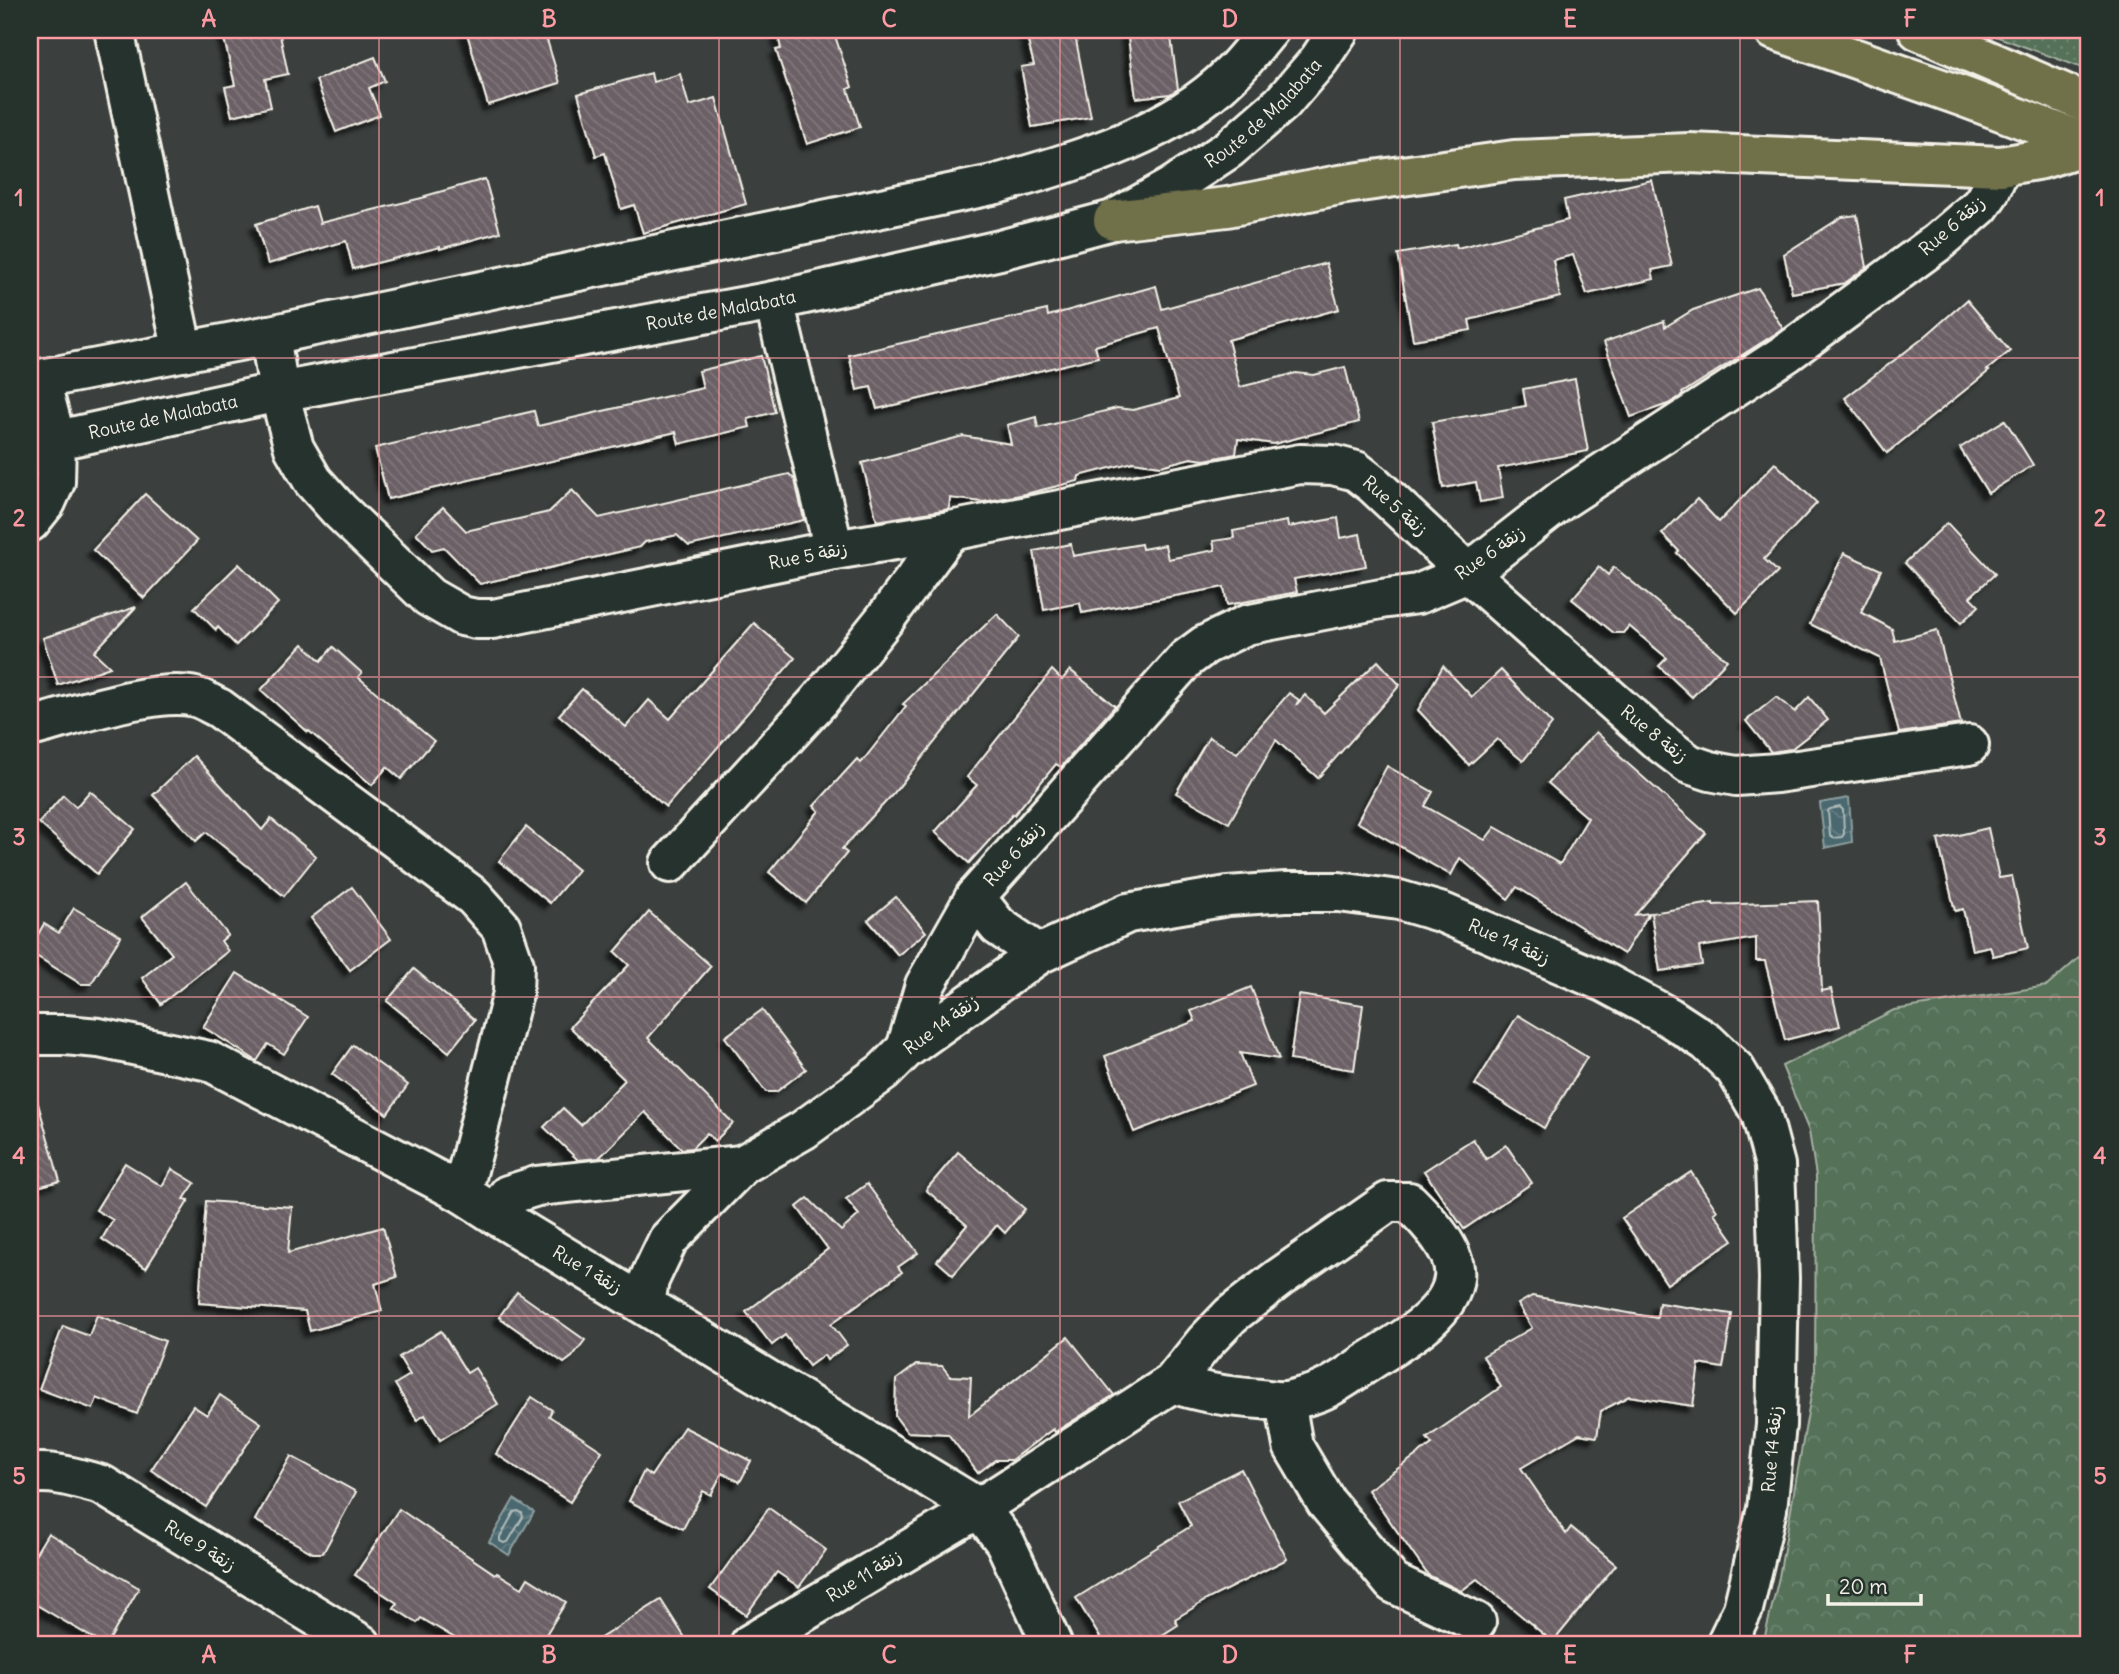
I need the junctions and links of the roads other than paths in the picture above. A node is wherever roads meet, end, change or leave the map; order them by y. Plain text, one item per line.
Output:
1 (114, 30) edge
2 (1269, 30) edge
3 (1339, 30) edge
4 (1774, 30) edge
5 (1918, 30) edge
6 (2089, 104) edge
7 (2089, 144) edge
8 (2001, 166) junction
9 (1113, 220) junction
10 (774, 301) junction
11 (270, 335) junction
12 (183, 352) junction
13 (35, 380) edge
14 (279, 393) junction
15 (43, 443) edge
16 (30, 522) edge
17 (950, 531) junction
18 (834, 550) junction
19 (1468, 573) junction
20 (30, 727) edge
21 (1969, 745) dead end
22 (670, 863) dead end
23 (975, 897) junction
24 (1039, 954) junction
25 (30, 1035) edge
26 (906, 1049) junction
27 (742, 1165) junction
28 (462, 1193) junction
29 (496, 1216) junction
30 (645, 1304) junction
31 (1171, 1383) junction
32 (1285, 1401) junction
33 (30, 1474) edge
34 (979, 1508) junction
35 (1476, 1622) dead end
36 (361, 1644) edge
37 (750, 1644) edge
38 (1052, 1644) edge
39 (1726, 1644) edge

1 - 12 street
2 - 11 street
3 - 9 street, Route de Malabata
4 - 7 main road
5 - 6 main road
7 - 8 main road
8 - 9 main road
8 - 19 street, Rue 6 زنقة
9 - 10 street, Route de Malabata
10 - 14 street, Route de Malabata
10 - 18 street
11 - 12 street
11 - 14 street, Rue 5 زنقة
12 - 13 street
13 - 15 street
14 - 15 street, Route de Malabata
14 - 18 street, Rue 5 زنقة
15 - 16 street
17 - 18 street, Rue 5 زنقة
17 - 19 street, Rue 5 زنقة
17 - 22 street
19 - 21 street, Rue 8 زنقة
19 - 23 street, Rue 6 زنقة
20 - 28 street
23 - 24 street, Rue 6 زنقة
23 - 26 street, Rue 6 زنقة
24 - 26 street, Rue 14 زنقة
24 - 39 street, Rue 14 زنقة
25 - 28 street, Rue 1 زنقة
26 - 27 street, Rue 14 زنقة
27 - 29 street, Rue 14 زنقة
27 - 30 street, Rue 14 زنقة
28 - 29 street, Rue 1 زنقة
29 - 30 street, Rue 1 زنقة
30 - 34 street, Rue 1 زنقة
31 - 32 street
31 - 32 street, Rue 11 زنقة
31 - 34 street, Rue 11 زنقة
32 - 35 street
33 - 36 street, Rue 9 زنقة
34 - 37 street, Rue 11 زنقة
34 - 38 street, Rue 1 زنقة

